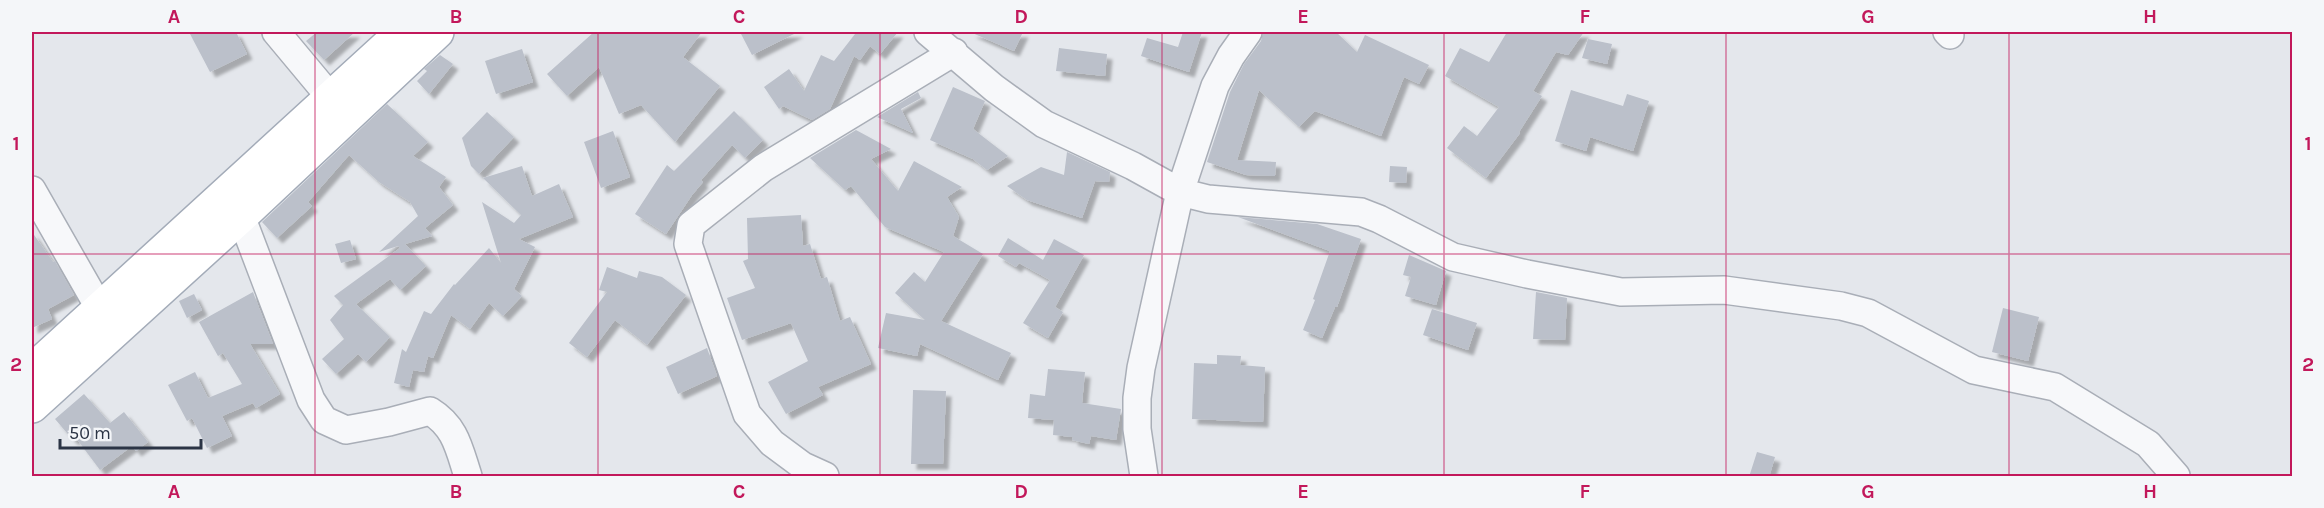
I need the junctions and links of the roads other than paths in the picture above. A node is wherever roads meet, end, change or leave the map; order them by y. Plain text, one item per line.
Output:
1 (276, 32) edge
2 (403, 32) edge
3 (437, 32) edge
4 (928, 32) edge
5 (1248, 32) edge
6 (954, 52) junction
7 (331, 98) junction
8 (32, 190) edge
9 (1180, 192) junction
10 (242, 216) junction
11 (100, 309) junction
12 (32, 371) edge
13 (32, 406) edge
14 (468, 477) edge
15 (825, 477) edge
16 (1144, 477) edge
17 (2176, 477) edge

1 - 7 street
2 - 7 main road
3 - 10 main road
4 - 6 street
5 - 9 street
6 - 9 street
6 - 15 street
7 - 11 main road
8 - 11 street
9 - 16 street
9 - 17 street
10 - 13 main road
10 - 14 street
11 - 12 main road

